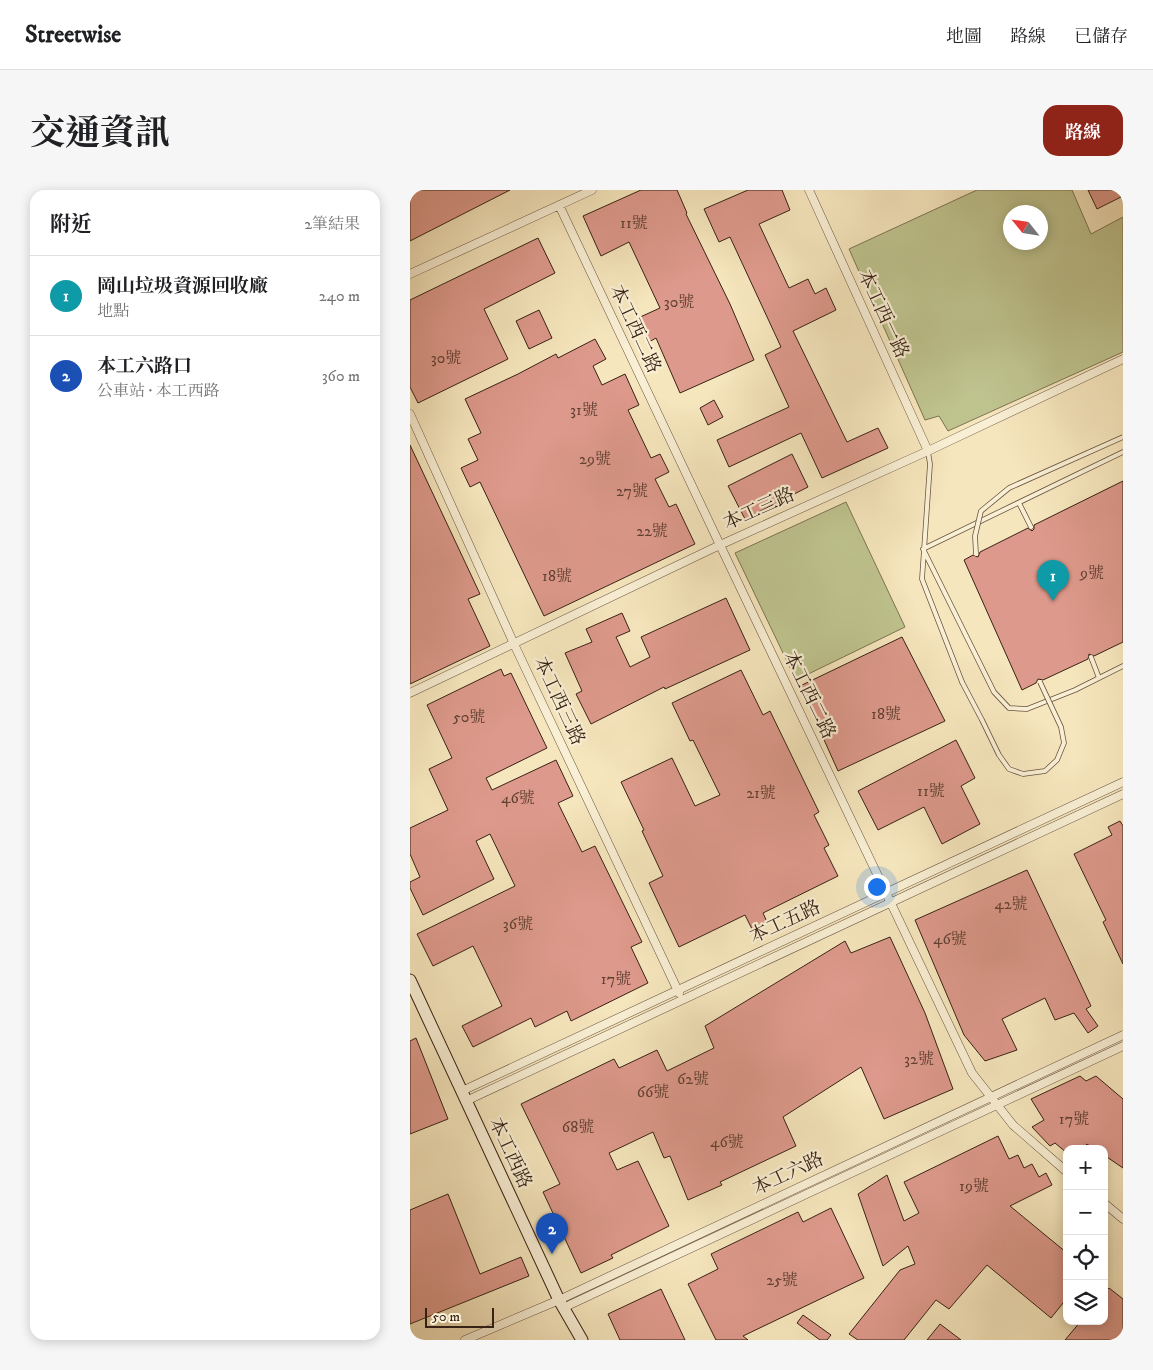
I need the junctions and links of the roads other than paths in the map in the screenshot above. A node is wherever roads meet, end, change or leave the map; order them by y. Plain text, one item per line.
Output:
1 (592, 190) edge
2 (809, 190) edge
3 (559, 205) junction
4 (410, 274) edge
5 (1123, 359) edge
6 (410, 414) edge
7 (1123, 437) edge
8 (928, 451) junction
9 (1123, 452) edge
10 (1019, 503) junction
11 (1031, 527) dead end
12 (720, 545) junction
13 (923, 549) junction
14 (976, 554) dead end
15 (514, 644) junction
16 (1091, 657) dead end
17 (1123, 666) edge
18 (1099, 678) junction
19 (1040, 682) dead end
20 (410, 693) edge
21 (1123, 782) edge
22 (1123, 794) edge
23 (886, 893) junction
24 (891, 903) junction
25 (410, 980) edge
26 (677, 990) junction
27 (682, 1000) junction
28 (1123, 1034) edge
29 (1123, 1046) edge
30 (464, 1096) junction
31 (992, 1096) junction
32 (998, 1105) junction
33 (1063, 1169) edge
34 (1108, 1206) edge
35 (1123, 1219) edge
36 (561, 1304) junction
37 (476, 1338) edge
38 (466, 1340) edge
39 (582, 1340) edge

1 - 3 street
2 - 8 street, 本工西一路
3 - 4 street
3 - 12 street, 本工西二路
5 - 8 street, 本工三路
6 - 15 street, 本工西三路
7 - 14 lane, bridge
8 - 12 street, 本工三路
8 - 13 lane
9 - 10 lane
10 - 11 lane
10 - 13 lane
12 - 15 street, 本工三路
12 - 23 street, 本工西二路
13 - 18 lane
13 - 19 lane, bridge
15 - 20 street, 本工三路
15 - 26 street, 本工西三路
16 - 18 lane
17 - 18 lane
21 - 23 street, 本工五路
22 - 24 street, 本工五路
23 - 24 street, 本工西二路
23 - 26 street, 本工五路
24 - 27 street, 本工五路
24 - 31 street, 本工西二路
25 - 30 street, 本工西路
26 - 27 street, 本工西三路
26 - 30 street, 本工五路
27 - 30 street, 本工五路
28 - 31 street, 本工六路
29 - 32 street, 本工六路
30 - 36 street, 本工西路
31 - 32 street, 本工西二路
31 - 36 street, 本工六路
32 - 33 street, 本工西二路
32 - 36 street, 本工六路
34 - 35 street
36 - 37 street, 本工六路
36 - 39 street, 本工西路
37 - 38 street, 本工六路

